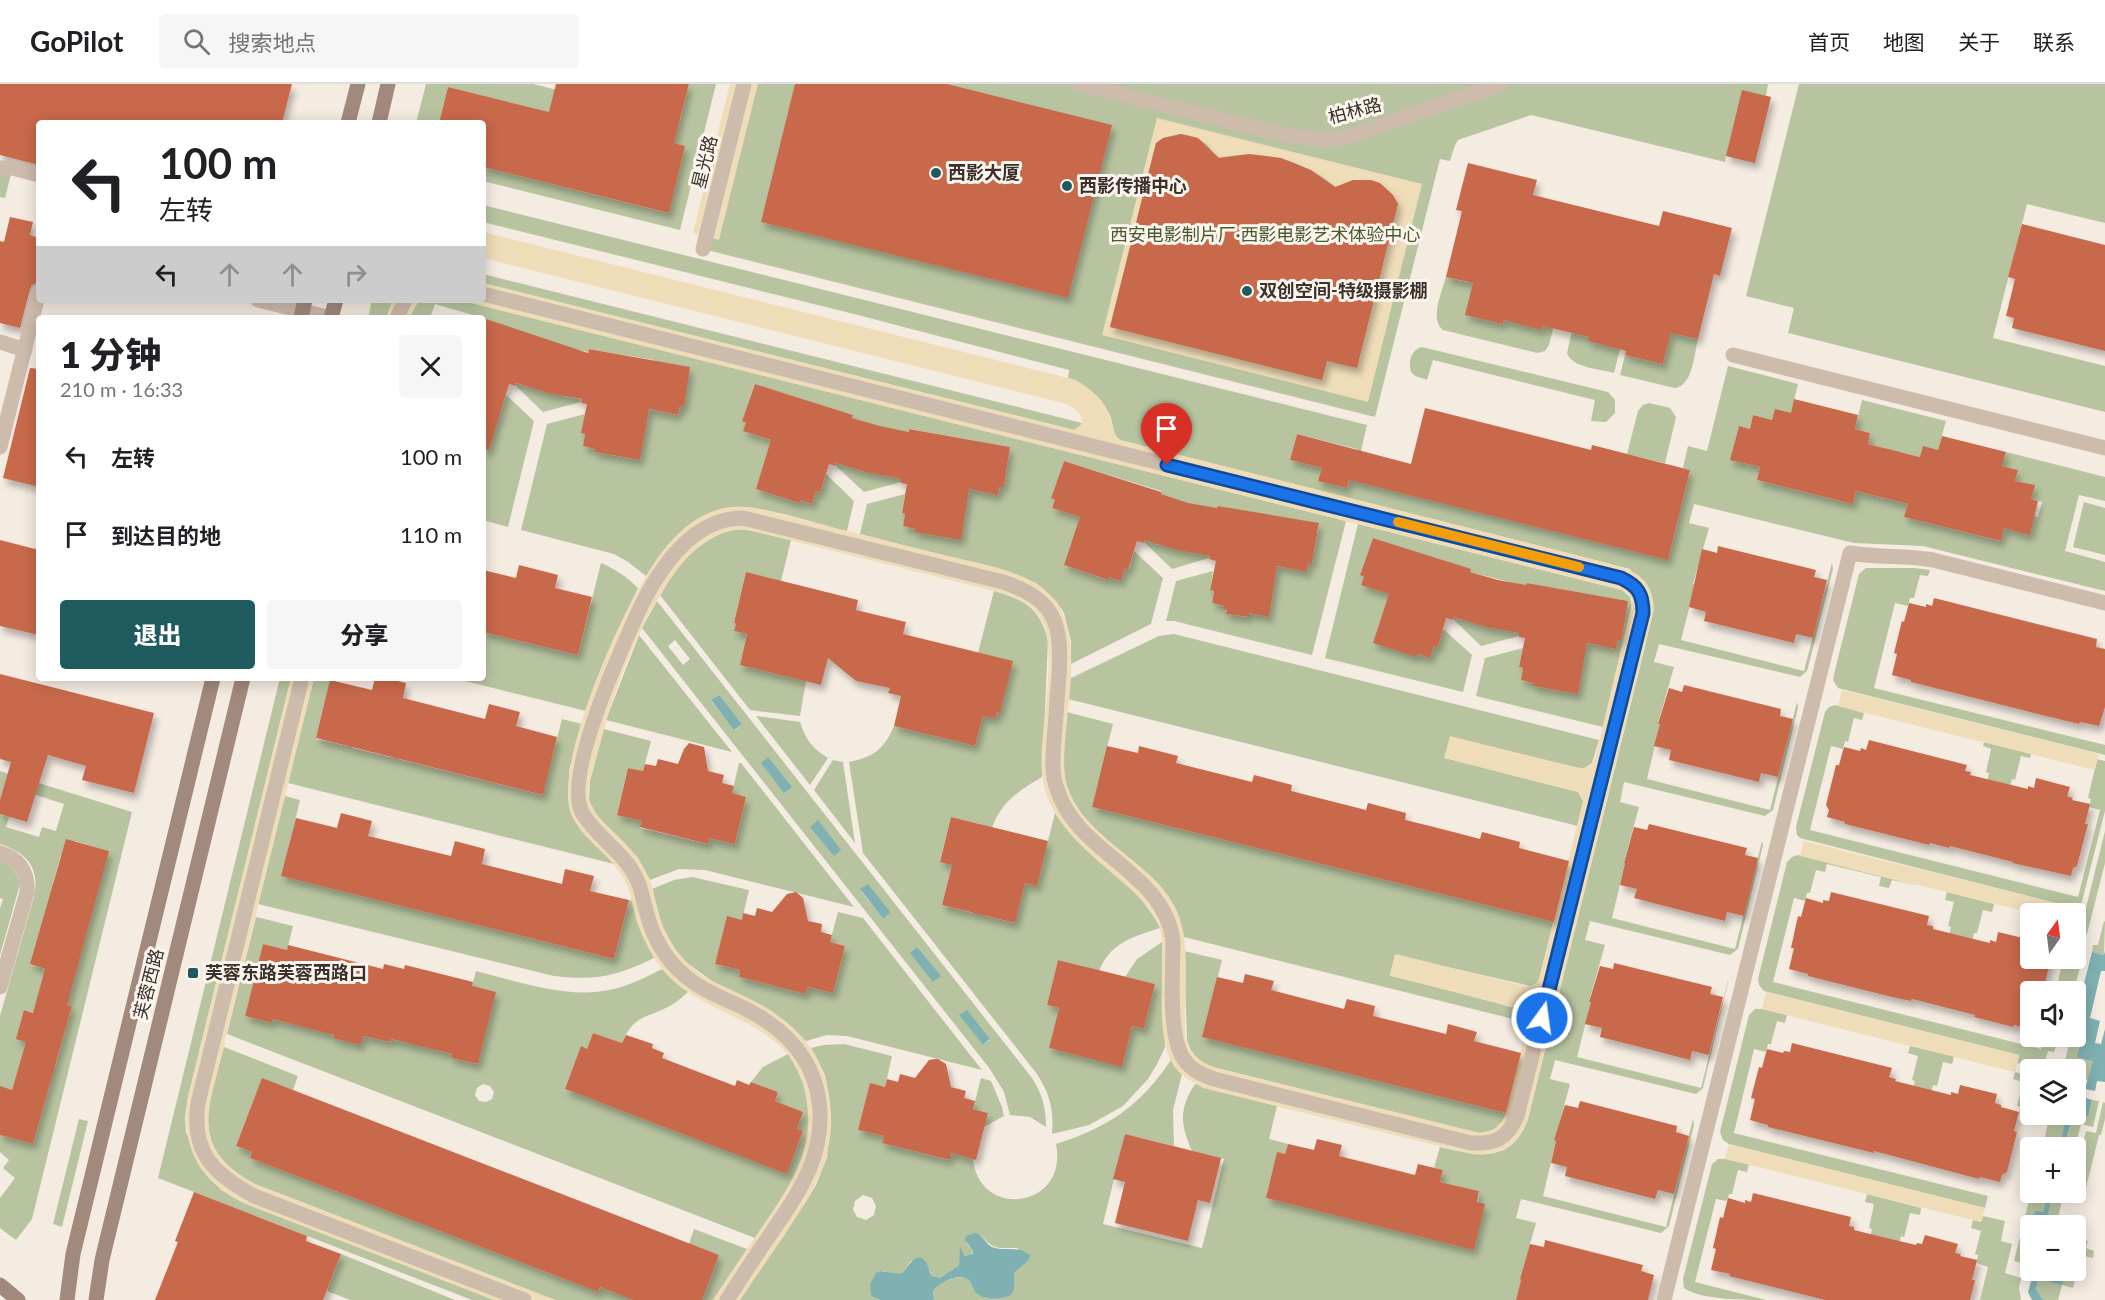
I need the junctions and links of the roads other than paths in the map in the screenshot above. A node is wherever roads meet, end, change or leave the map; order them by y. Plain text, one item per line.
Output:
1 (358, 84) edge
2 (388, 84) edge
3 (744, 84) edge
4 (1079, 84) edge
5 (1501, 84) edge
6 (349, 120) edge
7 (380, 120) edge
8 (0, 168) edge
9 (36, 174) edge
10 (703, 249) dead end
11 (486, 295) edge
12 (36, 303) edge
13 (272, 303) edge
14 (303, 310) edge
15 (320, 315) edge
16 (0, 342) edge
17 (25, 350) junction
18 (1733, 355) dead end
19 (0, 447) edge
20 (2105, 448) edge
21 (2105, 603) edge
22 (212, 681) edge
23 (242, 681) edge
24 (301, 681) edge
25 (0, 853) edge
26 (0, 987) edge
27 (0, 1285) edge
28 (18, 1300) edge
29 (67, 1300) edge
30 (96, 1300) edge
31 (524, 1300) edge
32 (727, 1300) edge
33 (1664, 1300) edge

1 - 6 main road
2 - 7 main road
3 - 10 street, 星光路
4 - 5 street, 柏林路
8 - 9 street
11 - 32 street
12 - 17 street
13 - 14 street
14 - 15 street
16 - 17 street
17 - 19 street
18 - 20 street
21 - 33 street
22 - 29 main road, 芙蓉西路
23 - 30 main road, 芙蓉西路
24 - 31 street
25 - 26 street
27 - 28 main road

